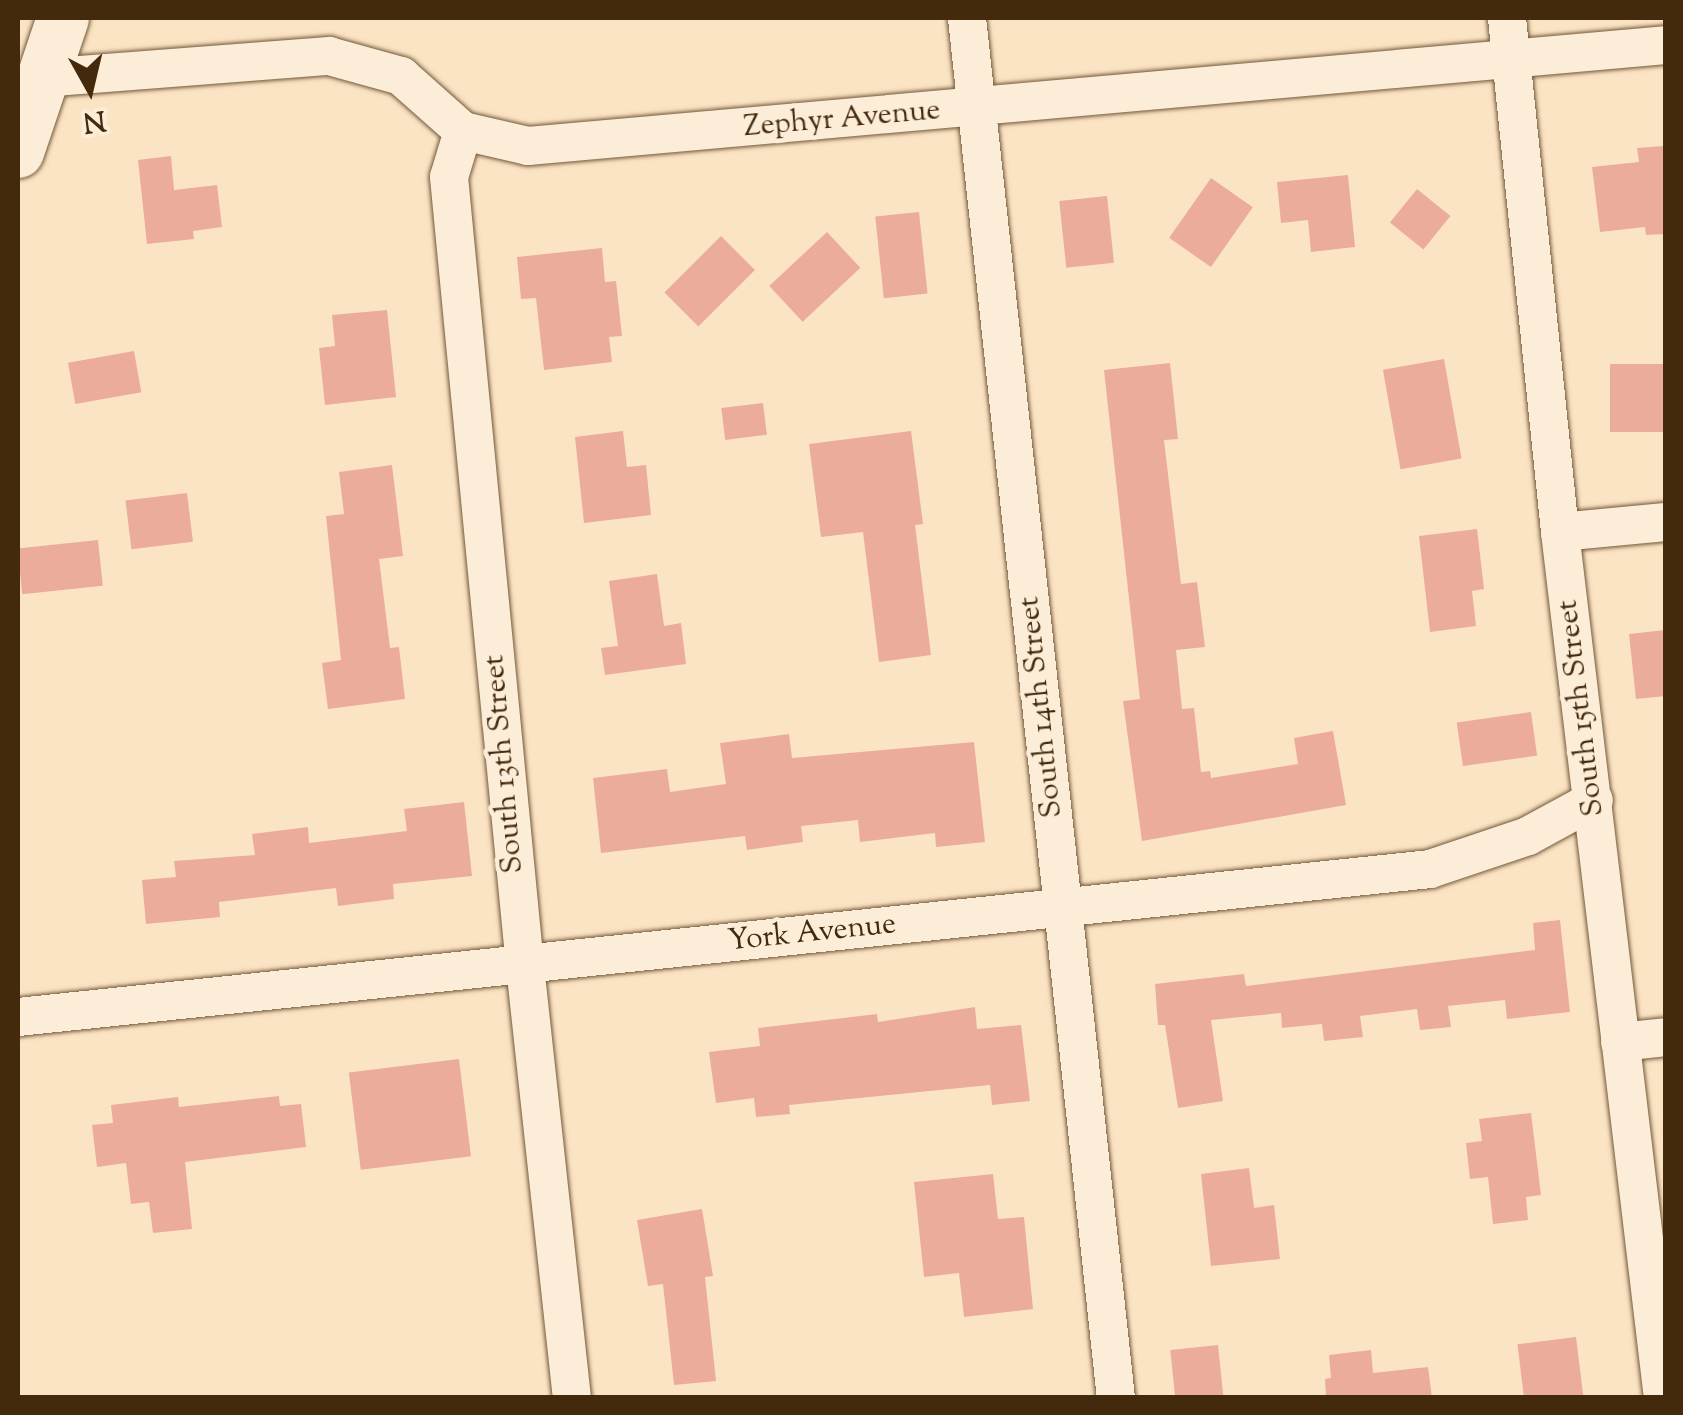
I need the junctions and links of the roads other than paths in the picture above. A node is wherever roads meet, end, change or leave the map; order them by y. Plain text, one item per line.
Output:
1 (63, 18) edge
2 (967, 18) edge
3 (1507, 18) edge
4 (1666, 45) edge
5 (1512, 59) junction
6 (41, 78) junction
7 (978, 108) junction
8 (463, 131) junction
9 (18, 152) edge
10 (1666, 522) edge
11 (1560, 532) junction
12 (1594, 800) junction
13 (1064, 906) junction
14 (525, 966) junction
15 (18, 1016) edge
16 (1666, 1037) edge
17 (1620, 1042) junction
18 (572, 1398) edge
19 (1116, 1398) edge
20 (1662, 1398) edge

1 - 6 street
2 - 7 street, South 14th Street
3 - 5 street, South 15th Street
4 - 5 street, Zephyr Avenue
5 - 7 street, Zephyr Avenue
5 - 11 street, South 15th Street
6 - 8 street, Zephyr Avenue
6 - 9 street
7 - 8 street, Zephyr Avenue
7 - 13 street, South 14th Street
8 - 14 street, South 13th Street
10 - 11 street
11 - 12 street, South 15th Street
12 - 13 street, York Avenue
12 - 17 street, South 15th Street
13 - 14 street, York Avenue
13 - 19 street, South 14th Street
14 - 15 street, York Avenue
14 - 18 street, South 13th Street
16 - 17 street
17 - 20 street, South 15th Street

